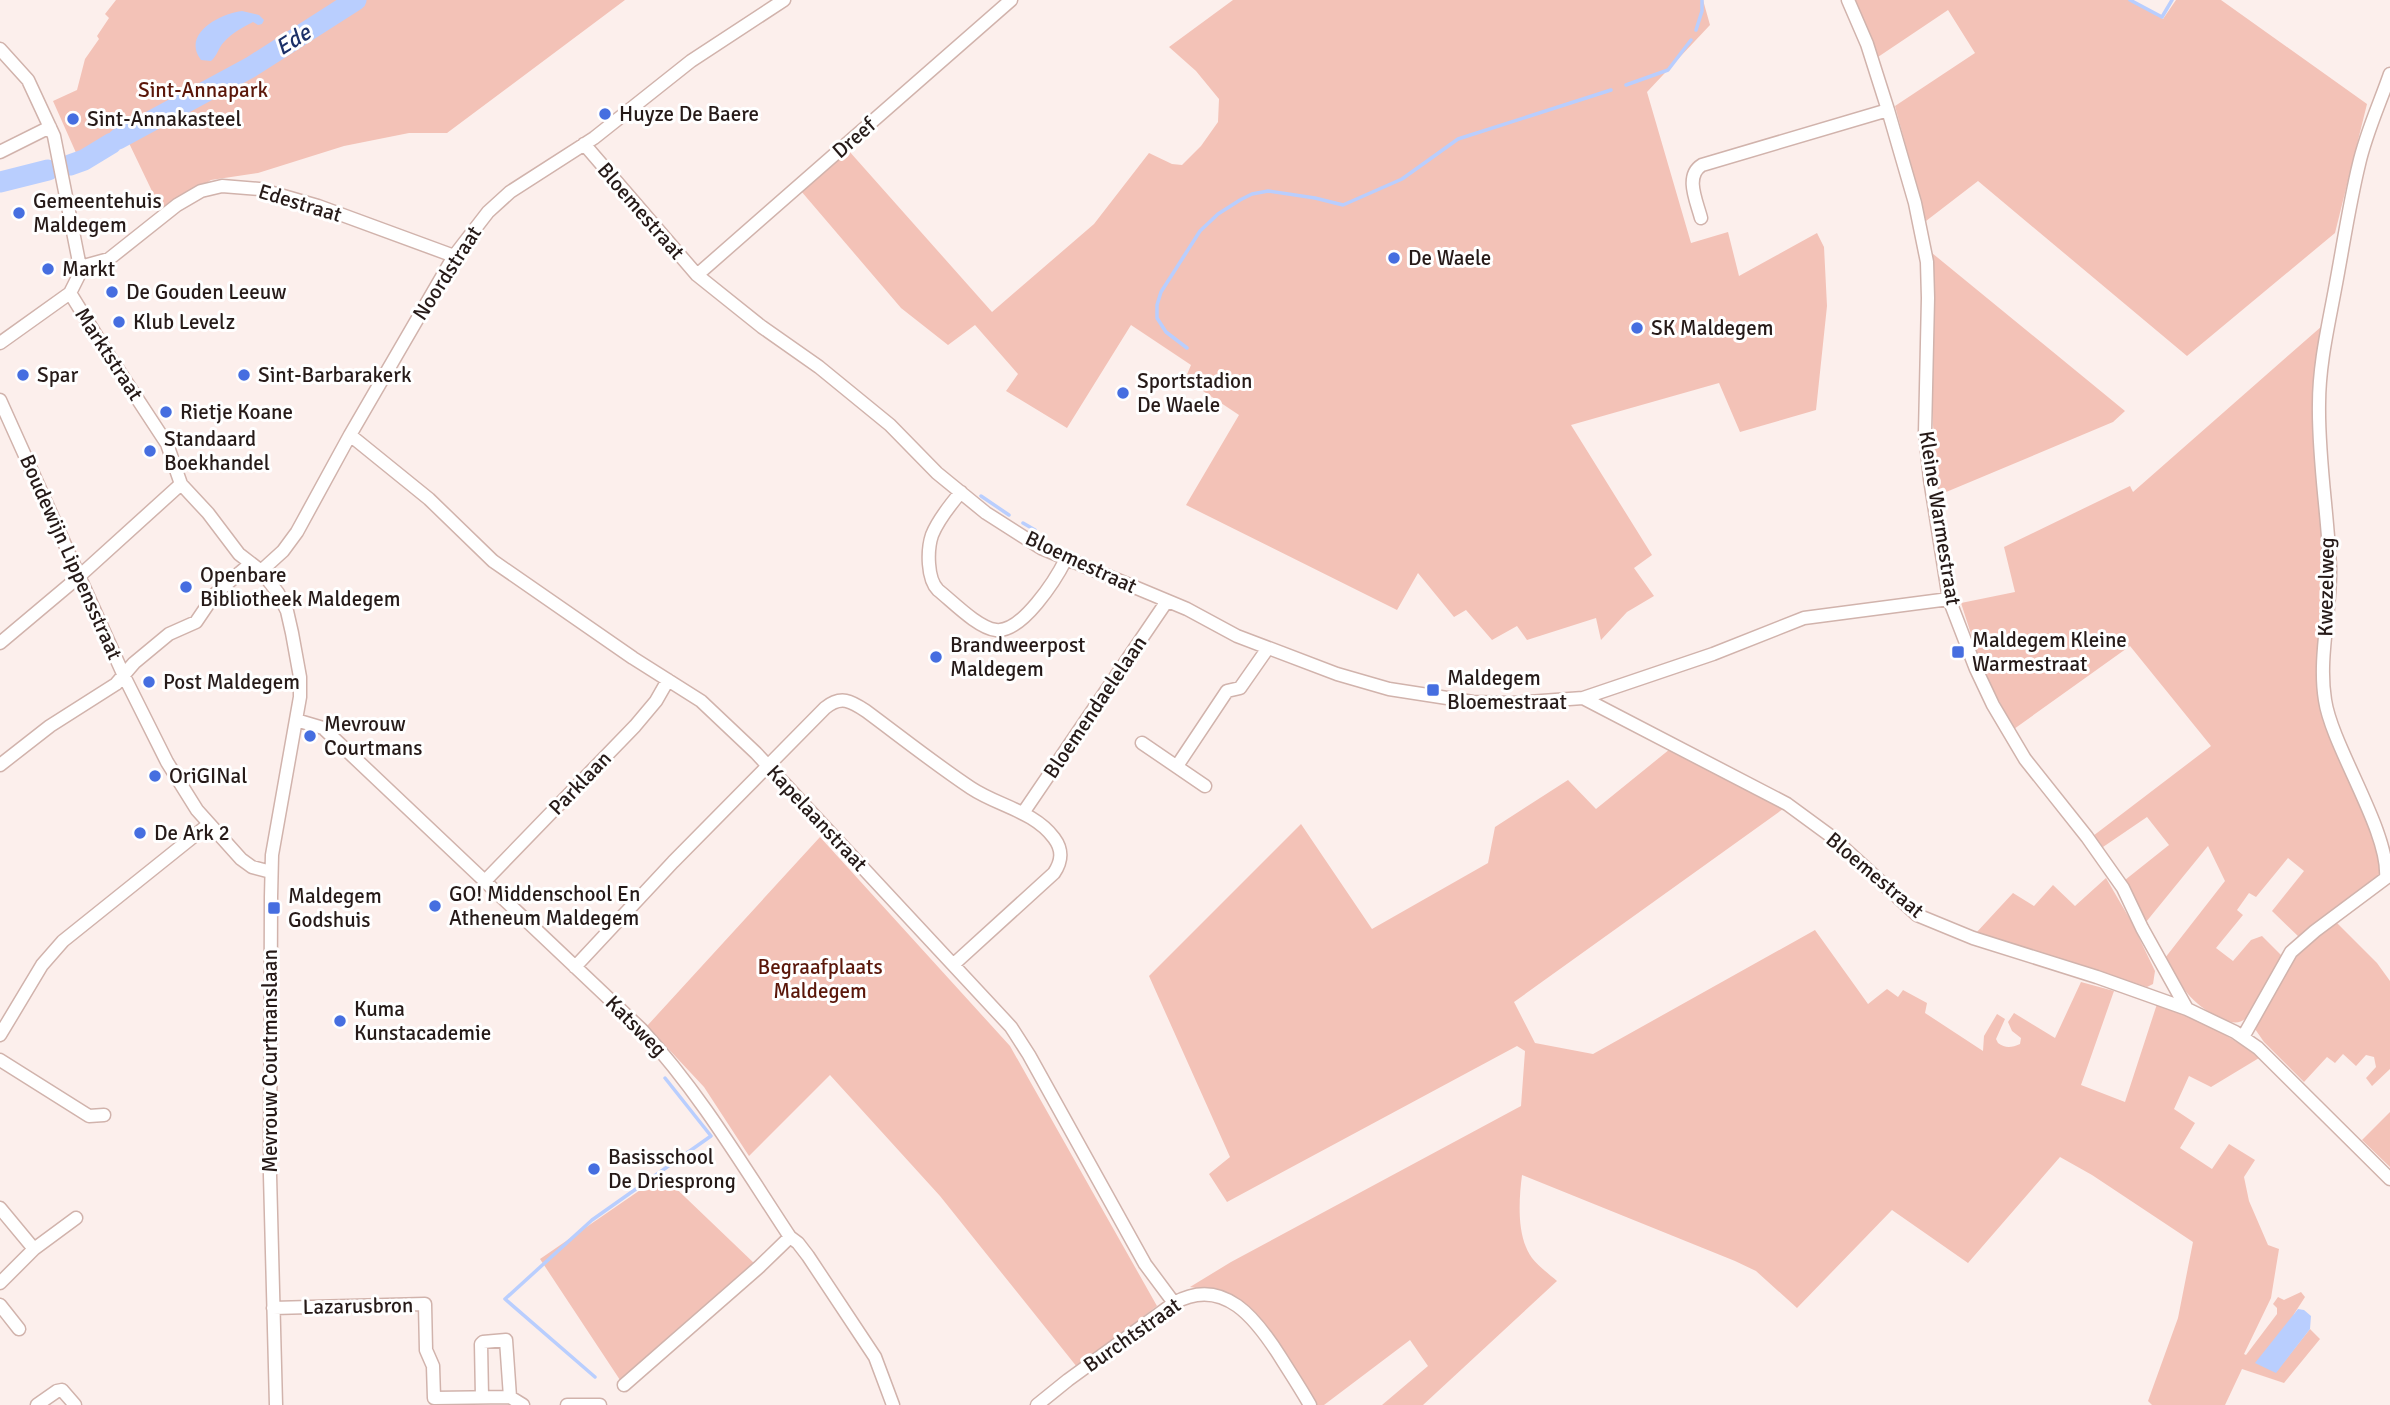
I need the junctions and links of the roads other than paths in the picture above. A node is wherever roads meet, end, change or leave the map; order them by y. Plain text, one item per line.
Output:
1 (784, 0) edge
2 (1011, 0) edge
3 (1848, 0) edge
4 (0, 49) edge
5 (2390, 74) edge
6 (1888, 110) junction
7 (50, 127) junction
8 (584, 144) junction
9 (0, 152) edge
10 (1701, 218) dead end
11 (454, 256) junction
12 (80, 267) junction
13 (696, 275) junction
14 (70, 293) junction
15 (0, 344) edge
16 (0, 400) edge
17 (350, 435) junction
18 (181, 484) junction
19 (961, 492) junction
20 (1066, 559) junction
21 (256, 567) junction
22 (79, 574) junction
23 (1949, 599) junction
24 (1167, 601) junction
25 (0, 643) edge
26 (1268, 648) junction
27 (124, 676) junction
28 (668, 680) junction
29 (1583, 698) junction
30 (296, 720) junction
31 (1142, 743) dead end
32 (0, 765) edge
33 (768, 766) junction
34 (1177, 766) junction
35 (1205, 786) dead end
36 (1023, 813) junction
37 (209, 824) junction
38 (271, 872) junction
39 (485, 881) junction
40 (954, 964) junction
41 (575, 967) junction
42 (2187, 1009) junction
43 (2, 1027) edge
44 (2243, 1037) junction
45 (0, 1060) edge
46 (104, 1115) dead end
47 (2390, 1179) edge
48 (0, 1208) edge
49 (76, 1218) dead end
50 (790, 1237) junction
51 (34, 1249) junction
52 (0, 1283) edge
53 (1174, 1303) junction
54 (0, 1305) edge
55 (273, 1308) junction
56 (19, 1329) dead end
57 (624, 1385) dead end
58 (482, 1397) junction
59 (510, 1397) junction
60 (37, 1405) edge
61 (75, 1405) edge
62 (276, 1405) edge
63 (523, 1405) edge
64 (567, 1405) edge
65 (600, 1405) edge
66 (892, 1405) edge
67 (1037, 1405) edge
68 (1310, 1405) edge

1 - 8 street, Noordstraat
2 - 13 street, Dreef
3 - 6 street, Kleine Warmestraat
4 - 7 street
5 - 44 street, Kwezelweg
6 - 10 street
6 - 23 street, Kleine Warmestraat
7 - 9 street
7 - 12 street
8 - 11 street, Noordstraat
8 - 13 street, Bloemestraat
11 - 12 street, Edestraat
11 - 17 street, Noordstraat
12 - 14 street, Marktstraat
13 - 19 street, Bloemestraat
14 - 15 street
14 - 18 street, Marktstraat
16 - 22 street, Boudewijn Lippensstraat
17 - 21 street, Noordstraat
17 - 28 street, Kapelaanstraat
18 - 21 street, Marktstraat
18 - 22 street
19 - 20 street, Bloemestraat
19 - 20 street
20 - 24 street, Bloemestraat
21 - 27 street, Noordstraat
21 - 30 street, Marktstraat
22 - 25 street
22 - 27 street, Boudewijn Lippensstraat
23 - 29 street, Bloemestraat
23 - 42 street, Kleine Warmestraat
24 - 26 street, Bloemestraat
24 - 36 street, Bloemendaelelaan
26 - 29 street, Bloemestraat
26 - 34 street
27 - 32 street, Noordstraat
27 - 37 street, Boudewijn Lippensstraat
28 - 33 street, Kapelaanstraat
28 - 39 street, Parklaan
29 - 42 street, Bloemestraat
30 - 38 street, Mevrouw Courtmanslaan
30 - 39 street, Katsweg
31 - 34 street
33 - 36 street
33 - 40 street, Kapelaanstraat
33 - 41 street
34 - 35 street
36 - 40 street
37 - 38 street, Boudewijn Lippensstraat
37 - 43 street
38 - 55 street, Mevrouw Courtmanslaan
39 - 41 street, Katsweg
40 - 53 street, Kapelaanstraat
41 - 50 street, Katsweg
42 - 44 street
44 - 47 street
45 - 46 street
48 - 51 street
49 - 51 street
50 - 57 street
50 - 66 street, Katsweg
51 - 52 street
53 - 67 street, Burchtstraat
53 - 68 street, Burchtstraat
54 - 56 street
55 - 58 street, Lazarusbron
55 - 62 street, Mevrouw Courtmanslaan
58 - 59 street, Lazarusbron
58 - 59 street
59 - 63 street
60 - 61 street
64 - 65 street

